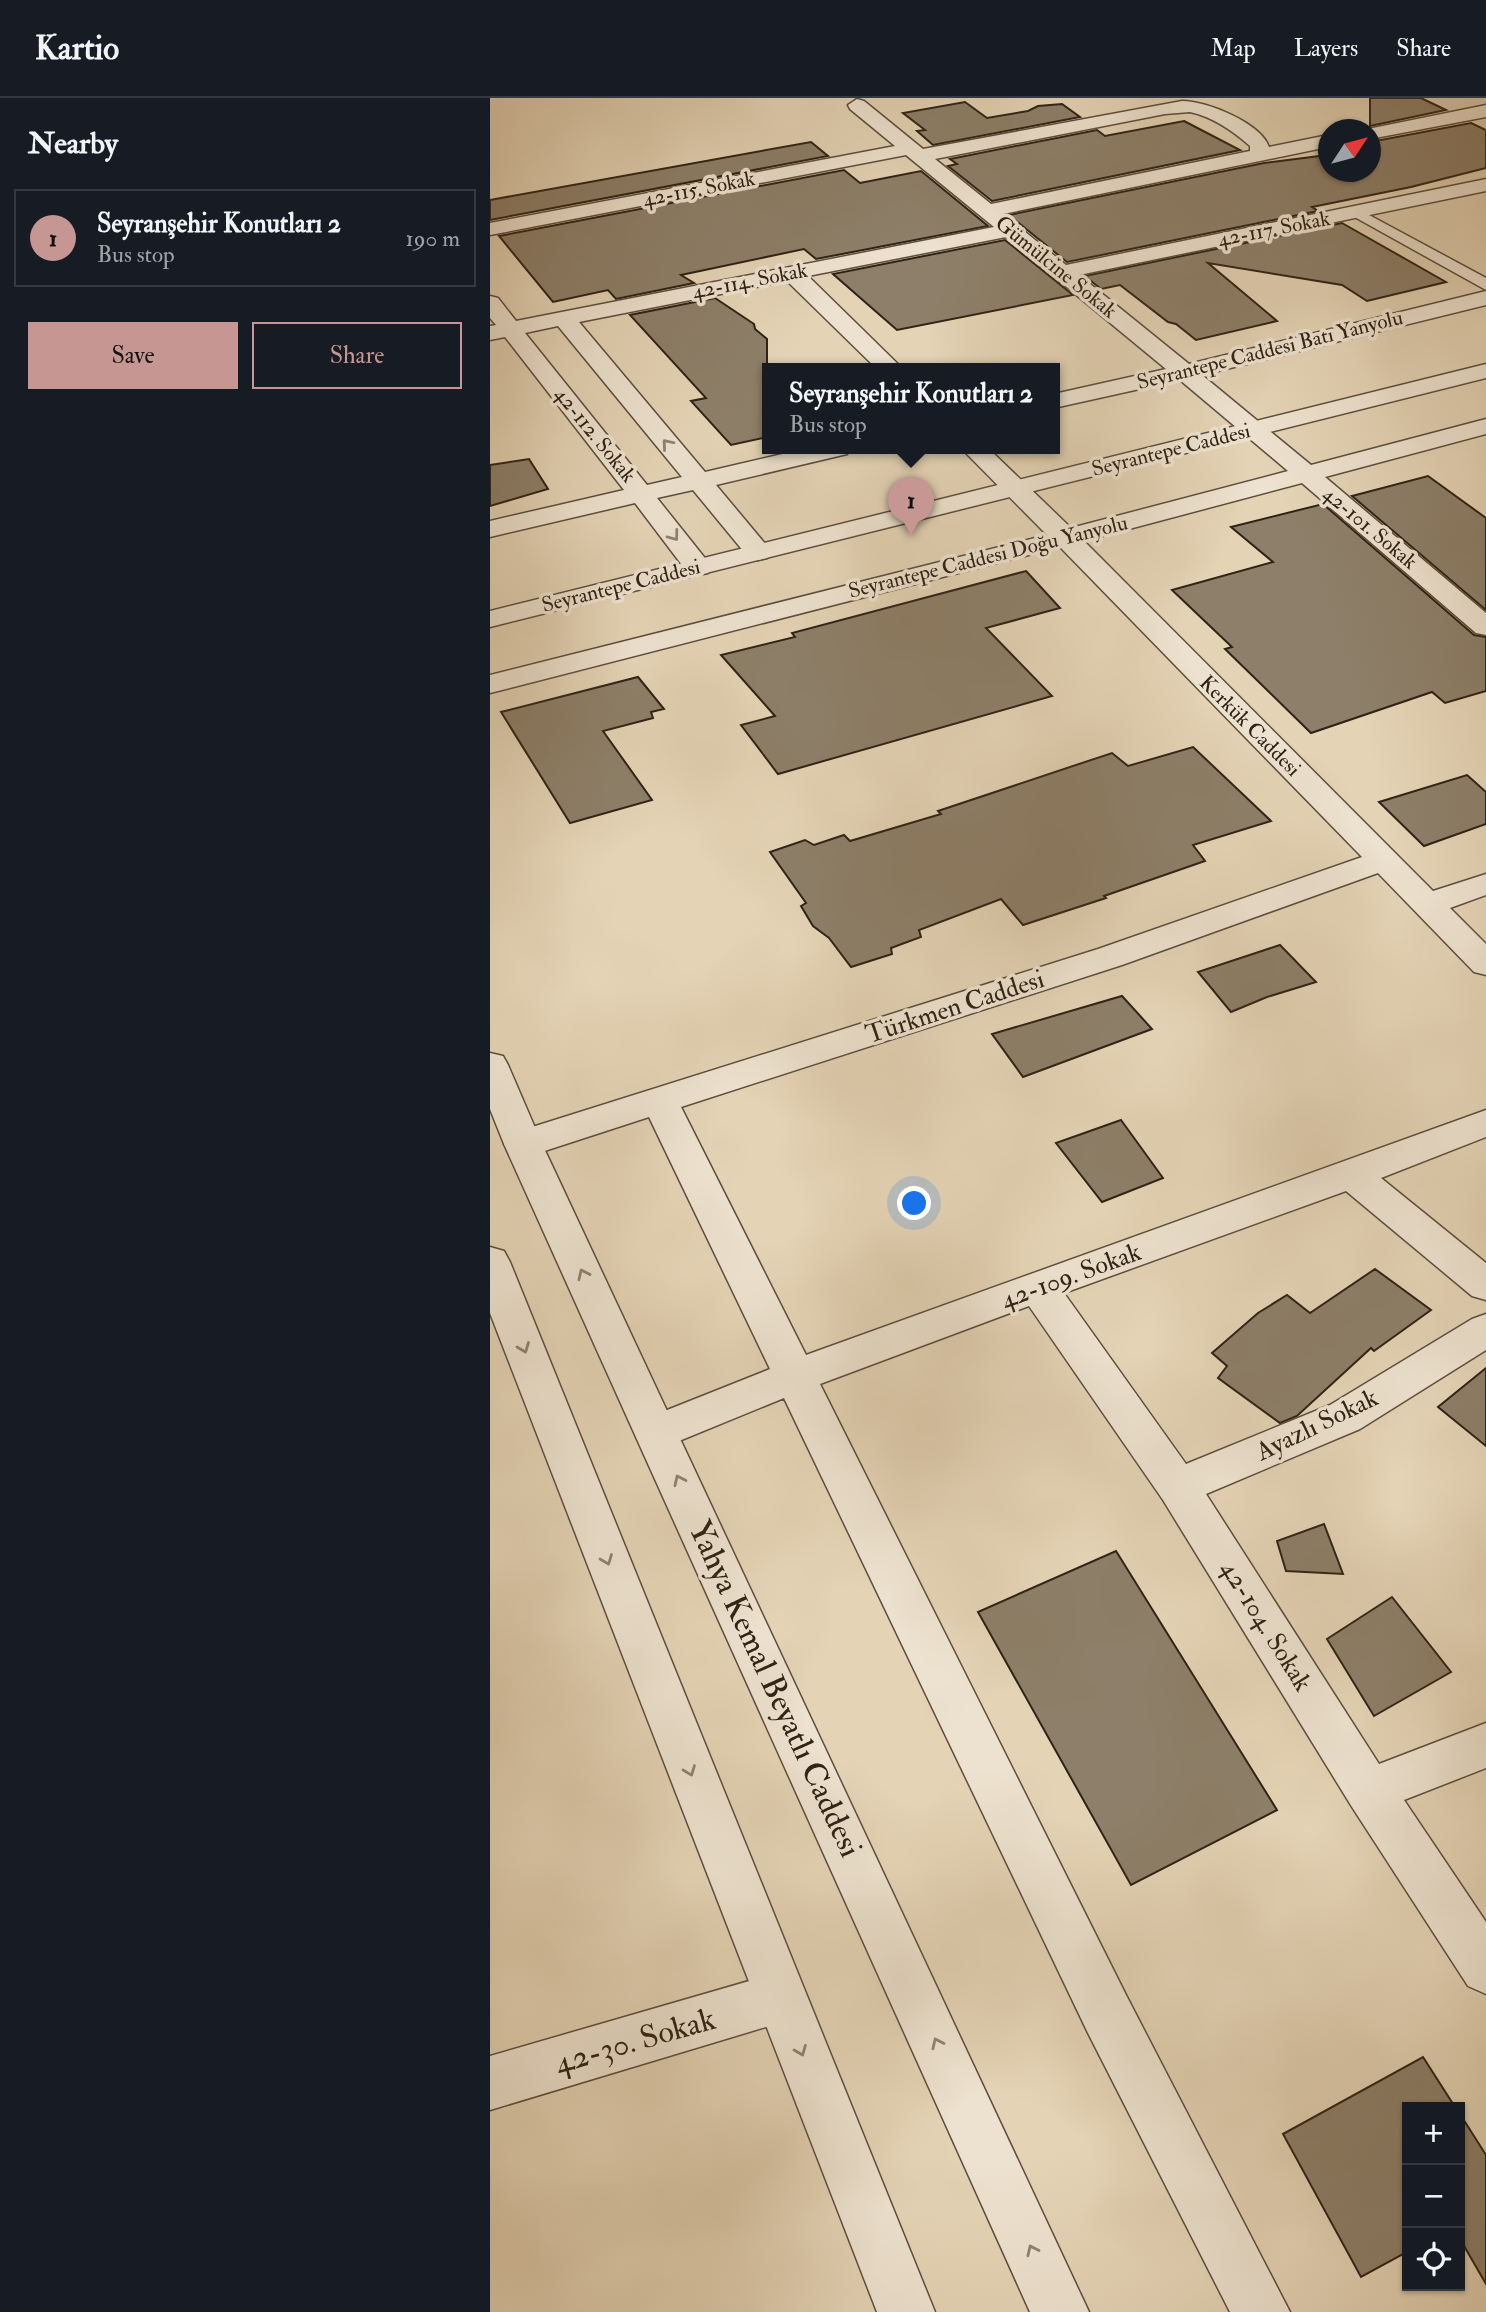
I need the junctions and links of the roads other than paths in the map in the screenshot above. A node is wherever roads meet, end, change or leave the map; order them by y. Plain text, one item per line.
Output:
1 (857, 105) dead end
2 (1486, 111) edge
3 (1381, 131) edge
4 (1318, 143) edge
5 (913, 153) junction
6 (1259, 154) junction
7 (1486, 185) edge
8 (987, 211) junction
9 (1356, 212) junction
10 (490, 229) edge
11 (1010, 230) junction
12 (1061, 272) junction
13 (792, 273) junction
14 (1486, 285) edge
15 (1486, 298) edge
16 (490, 303) edge
17 (563, 318) junction
18 (500, 331) edge
19 (885, 363) edge
20 (1184, 372) junction
21 (1485, 372) edge
22 (1060, 400) edge
23 (1486, 426) edge
24 (1254, 429) junction
25 (816, 454) edge
26 (979, 454) edge
27 (1305, 472) junction
28 (698, 481) junction
29 (1014, 489) junction
30 (643, 494) junction
31 (490, 529) edge
32 (1066, 538) junction
33 (758, 552) junction
34 (698, 567) junction
35 (490, 619) edge
36 (1486, 627) edge
37 (490, 684) edge
38 (1384, 860) junction
39 (1486, 884) edge
40 (1427, 904) junction
41 (1486, 964) edge
42 (490, 1065) edge
43 (660, 1101) junction
44 (1486, 1122) edge
45 (523, 1144) junction
46 (1352, 1175) junction
47 (490, 1262) edge
48 (1486, 1285) edge
49 (1039, 1288) junction
50 (1486, 1330) edge
51 (795, 1374) junction
52 (657, 1432) junction
53 (1178, 1487) junction
54 (1486, 1745) edge
55 (1369, 1791) junction
56 (1486, 1968) edge
57 (779, 1998) junction
58 (490, 2083) edge
59 (906, 2312) edge
60 (1060, 2312) edge
61 (1261, 2312) edge

1 - 5 street, Gümülcine Sokak
2 - 3 street
4 - 6 street
5 - 6 street, 42-115. Sokak
5 - 8 street, Gümülcine Sokak
5 - 10 street, 42-115. Sokak
6 - 8 street
7 - 9 street, 42-117. Sokak
8 - 11 street, Gümülcine Sokak
9 - 12 street, 42-117. Sokak
9 - 14 lane
11 - 12 street, Gümülcine Sokak
11 - 13 street, 42-114. Sokak
12 - 20 street, Gümülcine Sokak
13 - 17 street, 42-114. Sokak
13 - 19 street
15 - 20 street, Seyrantepe Caddesi Batı Yanyolu
16 - 18 street, 42-112. Sokak
17 - 18 street, 42-114. Sokak
28 -> 17 street, 42-112. Sokak
18 - 30 street, 42-112. Sokak
20 - 22 street, Seyrantepe Caddesi Batı Yanyolu
20 - 24 street, Gümülcine Sokak
21 - 24 street, Seyrantepe Caddesi
23 - 27 street, Seyrantepe Caddesi Doğu Yanyolu
24 - 27 street, 42-101. Sokak
24 - 29 street, Seyrantepe Caddesi
25 - 28 street
26 - 29 street, Kerkük Caddesi
27 - 32 street, Seyrantepe Caddesi Doğu Yanyolu
27 - 36 street, 42-101. Sokak
28 - 30 street
28 - 33 street, 42-112. Sokak
29 - 32 street, Kerkük Caddesi
29 - 33 street, Seyrantepe Caddesi
30 - 31 street
30 -> 34 street, 42-112. Sokak
32 - 37 street, Seyrantepe Caddesi Doğu Yanyolu
32 - 38 street, Kerkük Caddesi
33 - 34 street, Seyrantepe Caddesi
34 - 35 street, Seyrantepe Caddesi
38 - 40 street, Kerkük Caddesi
38 - 43 street, Türkmen Caddesi
39 - 40 street
40 - 41 street, Kerkük Caddesi
42 - 45 street, Yahya Kemal Beyatlı Caddesi
43 - 45 street, Türkmen Caddesi
43 - 51 street
44 - 46 street, 42-109. Sokak
52 -> 45 street, Yahya Kemal Beyatlı Caddesi
46 - 48 street
46 - 49 street, 42-109. Sokak
47 -> 57 street
49 - 51 street, 42-109. Sokak
49 - 53 street, 42-104. Sokak
50 - 53 street, Ayazlı Sokak
51 - 52 street, 42-109. Sokak
51 - 61 street
60 -> 52 street, Yahya Kemal Beyatlı Caddesi
53 - 55 street, 42-104. Sokak
54 - 55 street
55 - 56 street, 42-104. Sokak
57 - 58 street, 42-30. Sokak
57 -> 59 street

